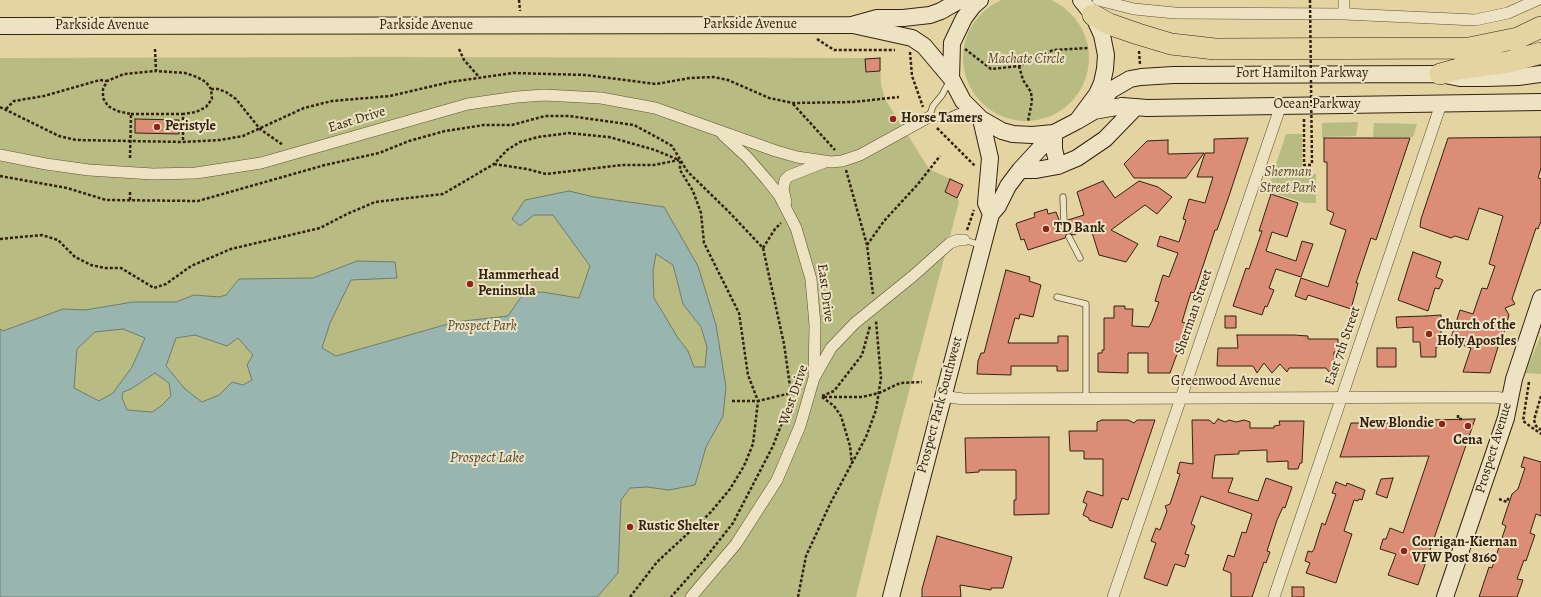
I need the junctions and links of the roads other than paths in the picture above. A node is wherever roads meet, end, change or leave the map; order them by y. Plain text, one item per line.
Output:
1 (960, 0) edge
2 (980, 0) edge
3 (1344, 0) edge
4 (1537, 0) edge
5 (1091, 5) edge
6 (1344, 14) junction
7 (852, 25) junction
8 (0, 26) edge
9 (1541, 27) edge
10 (1541, 53) edge
11 (1440, 74) junction
12 (1541, 74) edge
13 (951, 78) junction
14 (1541, 102) edge
15 (1441, 104) junction
16 (1281, 105) junction
17 (1136, 107) junction
18 (1094, 111) junction
19 (976, 115) junction
20 (929, 117) junction
21 (1077, 121) junction
22 (719, 132) junction
23 (1054, 133) junction
24 (0, 155) edge
25 (826, 161) junction
26 (1058, 166) junction
27 (1020, 170) junction
28 (1063, 197) dead end
29 (991, 214) junction
30 (791, 215) junction
31 (1064, 222) dead end
32 (1069, 236) dead end
33 (964, 240) joint
34 (982, 245) junction
35 (1080, 258) dead end
36 (1057, 297) dead end
37 (1541, 298) edge
38 (814, 378) junction
39 (942, 396) junction
40 (1181, 397) junction
41 (1086, 398) junction
42 (1341, 398) junction
43 (1510, 399) junction
44 (692, 597) edge
45 (891, 597) edge
46 (1113, 597) edge
47 (1274, 597) edge
48 (1445, 597) edge

1 - 7 main road, Parkside Avenue
2 - 13 main road
3 - 6 street
4 - 6 street
5 - 6 street
5 - 9 highway
5 - 21 main road
7 - 8 main road, Parkside Avenue
7 - 13 main road, Parkside Avenue
10 - 11 highway
11 - 12 main road, Fort Hamilton Parkway
11 - 18 main road, Fort Hamilton Parkway
13 - 19 main road, Parkside Avenue
13 - 20 lane
14 - 15 main road, Ocean Parkway
15 - 16 main road, Ocean Parkway
15 - 42 street, East 7th Street
16 - 17 main road, Ocean Parkway
16 - 40 street, Sherman Street
17 - 18 main road, Ocean Parkway
17 - 26 main road
18 - 21 main road, Fort Hamilton Parkway
19 - 20 lane
19 - 23 main road
19 - 29 main road, Prospect Park Southwest
20 - 25 street, East Drive
21 - 23 main road, Fort Hamilton Parkway
22 - 24 street, East Drive
22 - 25 street, East Drive
22 - 30 street, East Drive
23 - 26 main road
23 - 27 main road, Prospect Park Southwest
25 - 30 street, East Drive
26 - 27 main road
27 - 29 main road, Prospect Park Southwest
28 - 31 lane
29 - 34 main road, Prospect Park Southwest
30 - 38 street, East Drive
32 - 35 lane
33 - 34 lane
33 - 38 street, West Drive
34 - 39 main road, Prospect Park Southwest
36 - 41 lane
37 - 43 main road, Prospect Avenue
38 - 44 street, West Drive
39 - 41 street, Greenwood Avenue
39 - 45 main road, Prospect Park Southwest
40 - 41 street, Greenwood Avenue
40 - 42 street, Greenwood Avenue
40 - 46 street, Sherman Street
42 - 43 street, Greenwood Avenue
42 - 47 street, East 7th Street
43 - 48 main road, Prospect Avenue

